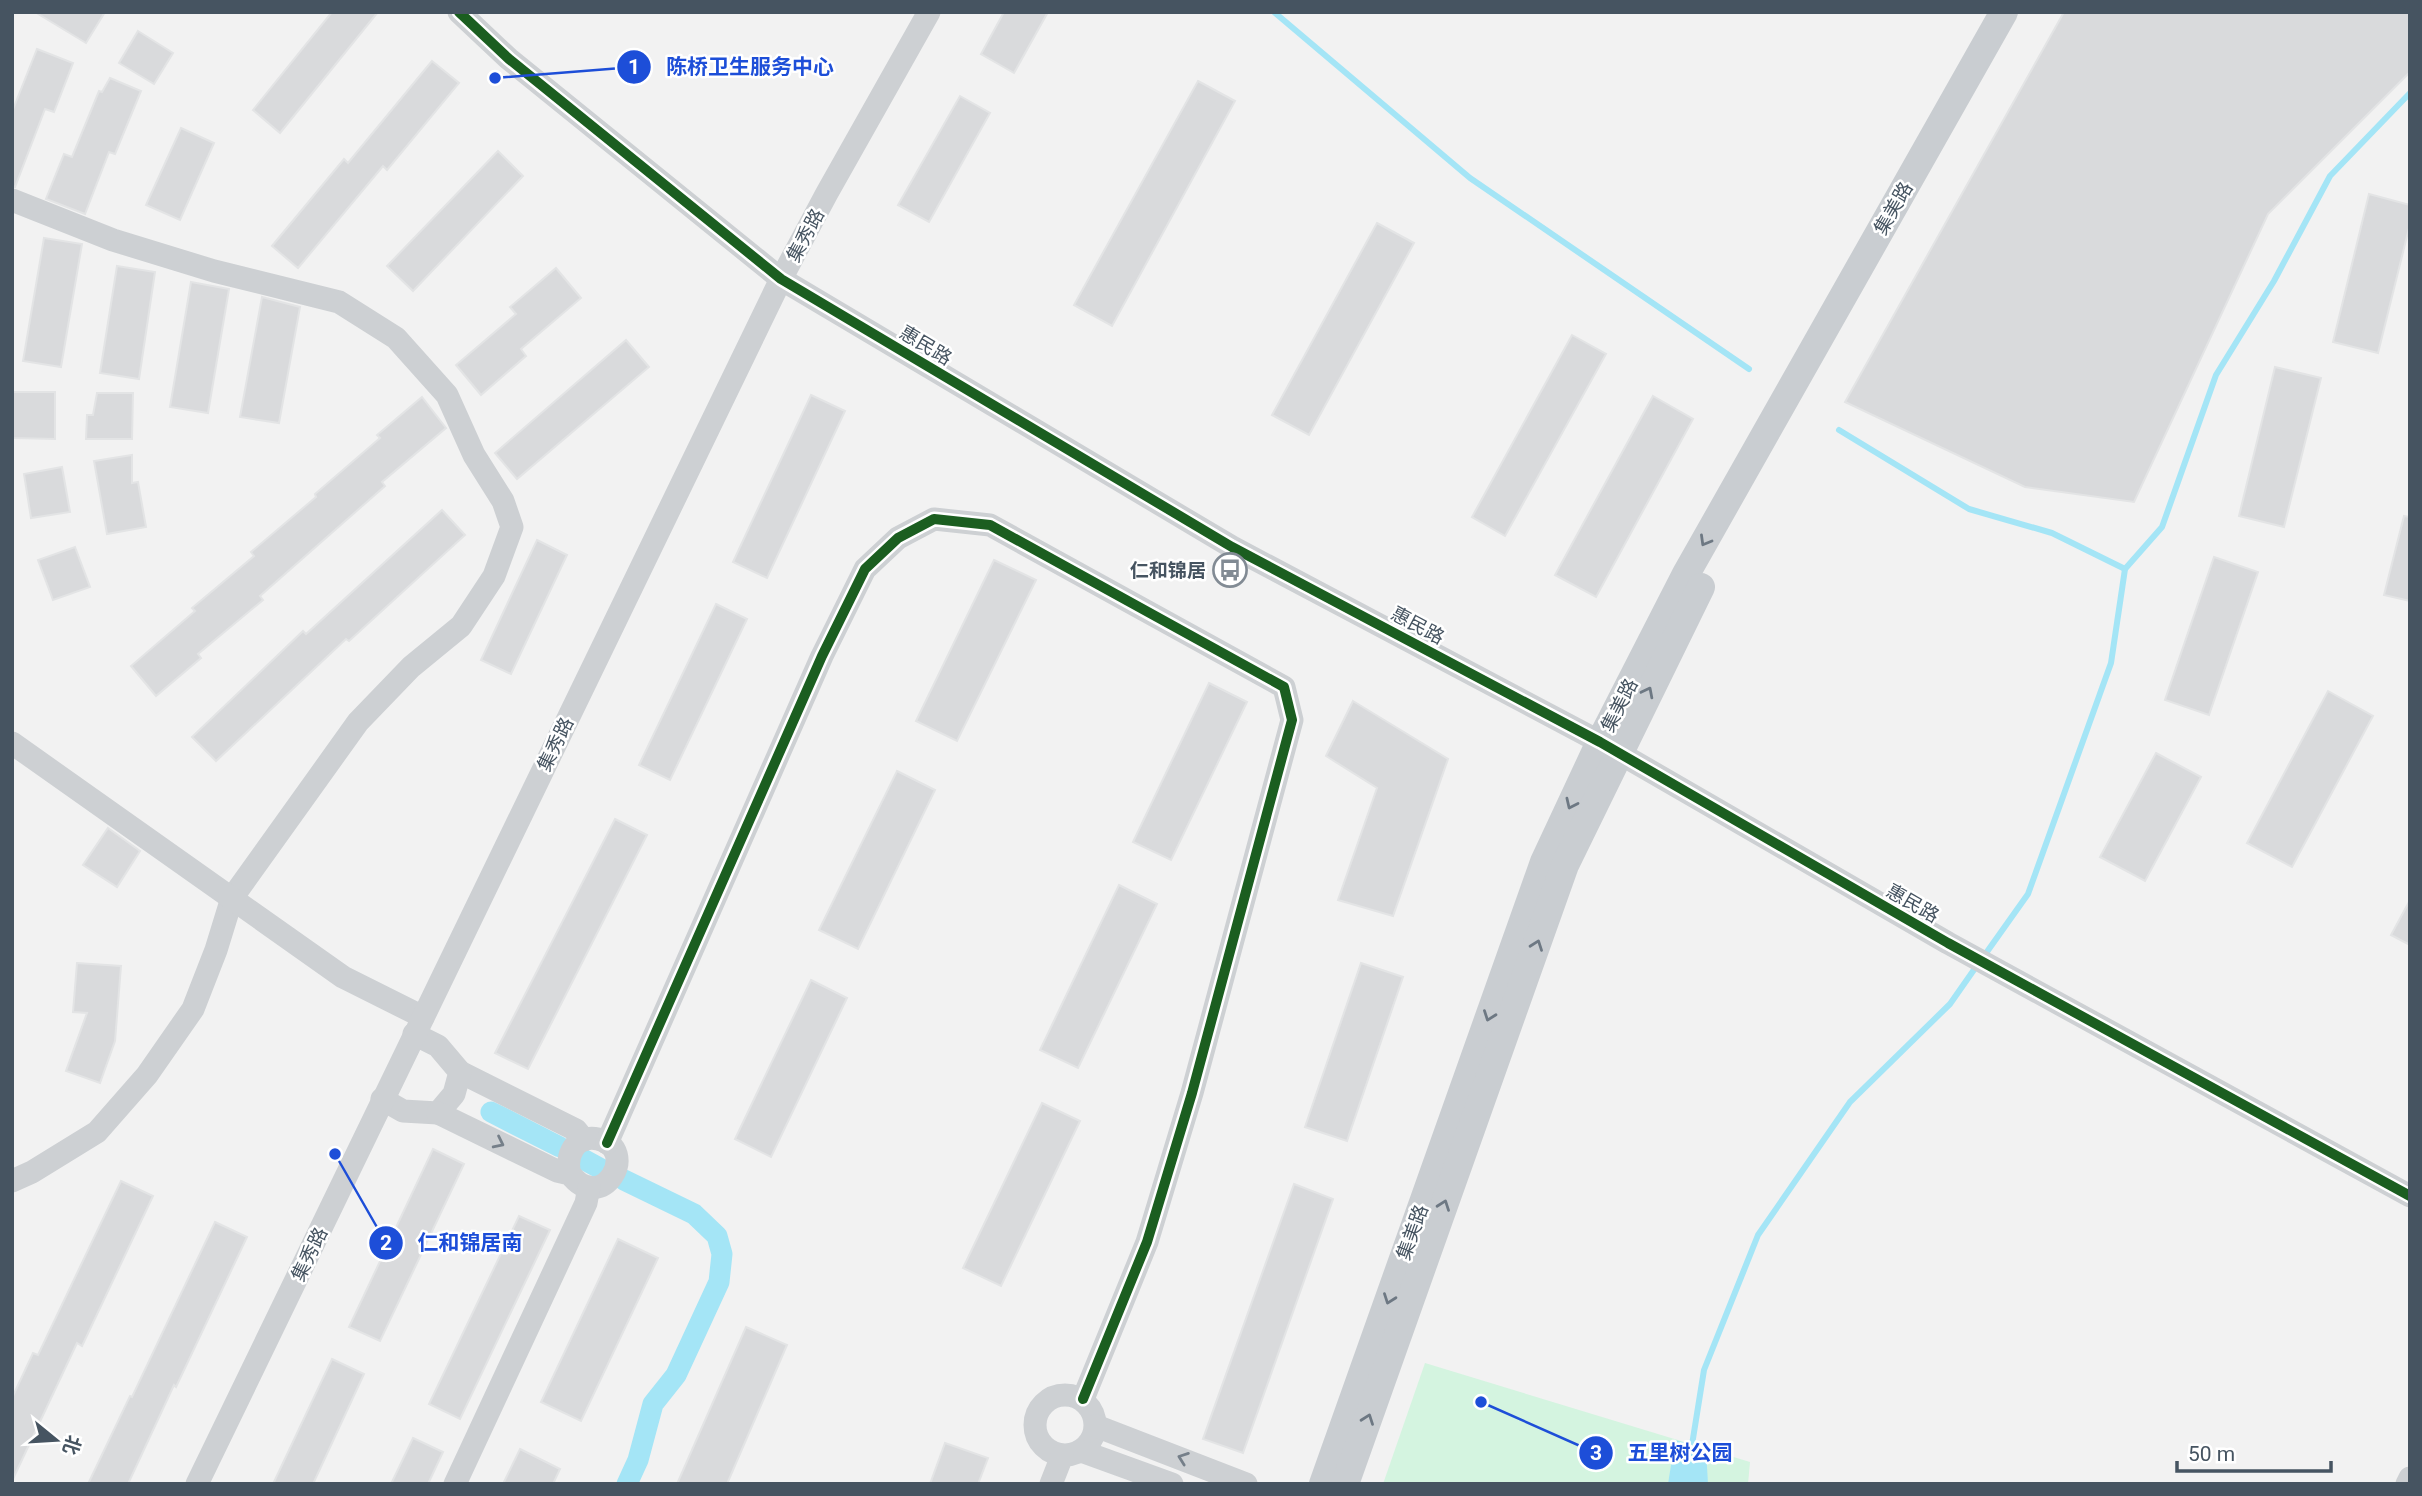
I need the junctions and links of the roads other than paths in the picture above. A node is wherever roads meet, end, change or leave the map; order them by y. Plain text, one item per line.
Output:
1 (459, 12) edge
2 (929, 12) edge
3 (2004, 12) edge
4 (2025, 12) edge
5 (12, 200) edge
6 (781, 279) junction
7 (12, 743) edge
8 (1609, 748) junction
9 (232, 898) junction
10 (419, 1026) junction
11 (460, 1072) junction
12 (382, 1099) junction
13 (438, 1113) junction
14 (584, 1140) junction
15 (607, 1143) junction
16 (12, 1181) edge
17 (580, 1181) junction
18 (2410, 1196) edge
19 (1083, 1399) junction
20 (1096, 1426) junction
21 (1072, 1453) junction
22 (2410, 1478) edge
23 (197, 1484) edge
24 (454, 1484) edge
25 (1051, 1484) edge
26 (1172, 1484) edge
27 (1246, 1484) edge
28 (1323, 1484) edge
29 (1345, 1484) edge
30 (2407, 1484) edge

1 - 6 street, 惠民路
2 - 6 street, 集秀路
3 -> 8 main road, 集美路
8 -> 4 main road, 集美路
5 - 9 street
6 - 8 street, 惠民路
6 - 10 street, 集秀路
7 - 9 street
8 - 18 street, 惠民路
8 -> 28 main road, 集美路
29 -> 8 main road, 集美路
9 - 10 street
9 - 16 street
10 - 11 street
10 - 12 street, 集秀路
11 - 13 street
11 - 14 street
12 - 13 street
12 - 23 street, 集秀路
13 -> 17 street
14 - 15 street
14 - 17 street
15 - 17 street
15 - 19 street
17 - 24 street
19 - 20 street
19 - 21 street
20 - 21 street
27 -> 20 street
21 - 25 street
21 - 26 street
22 - 30 street

